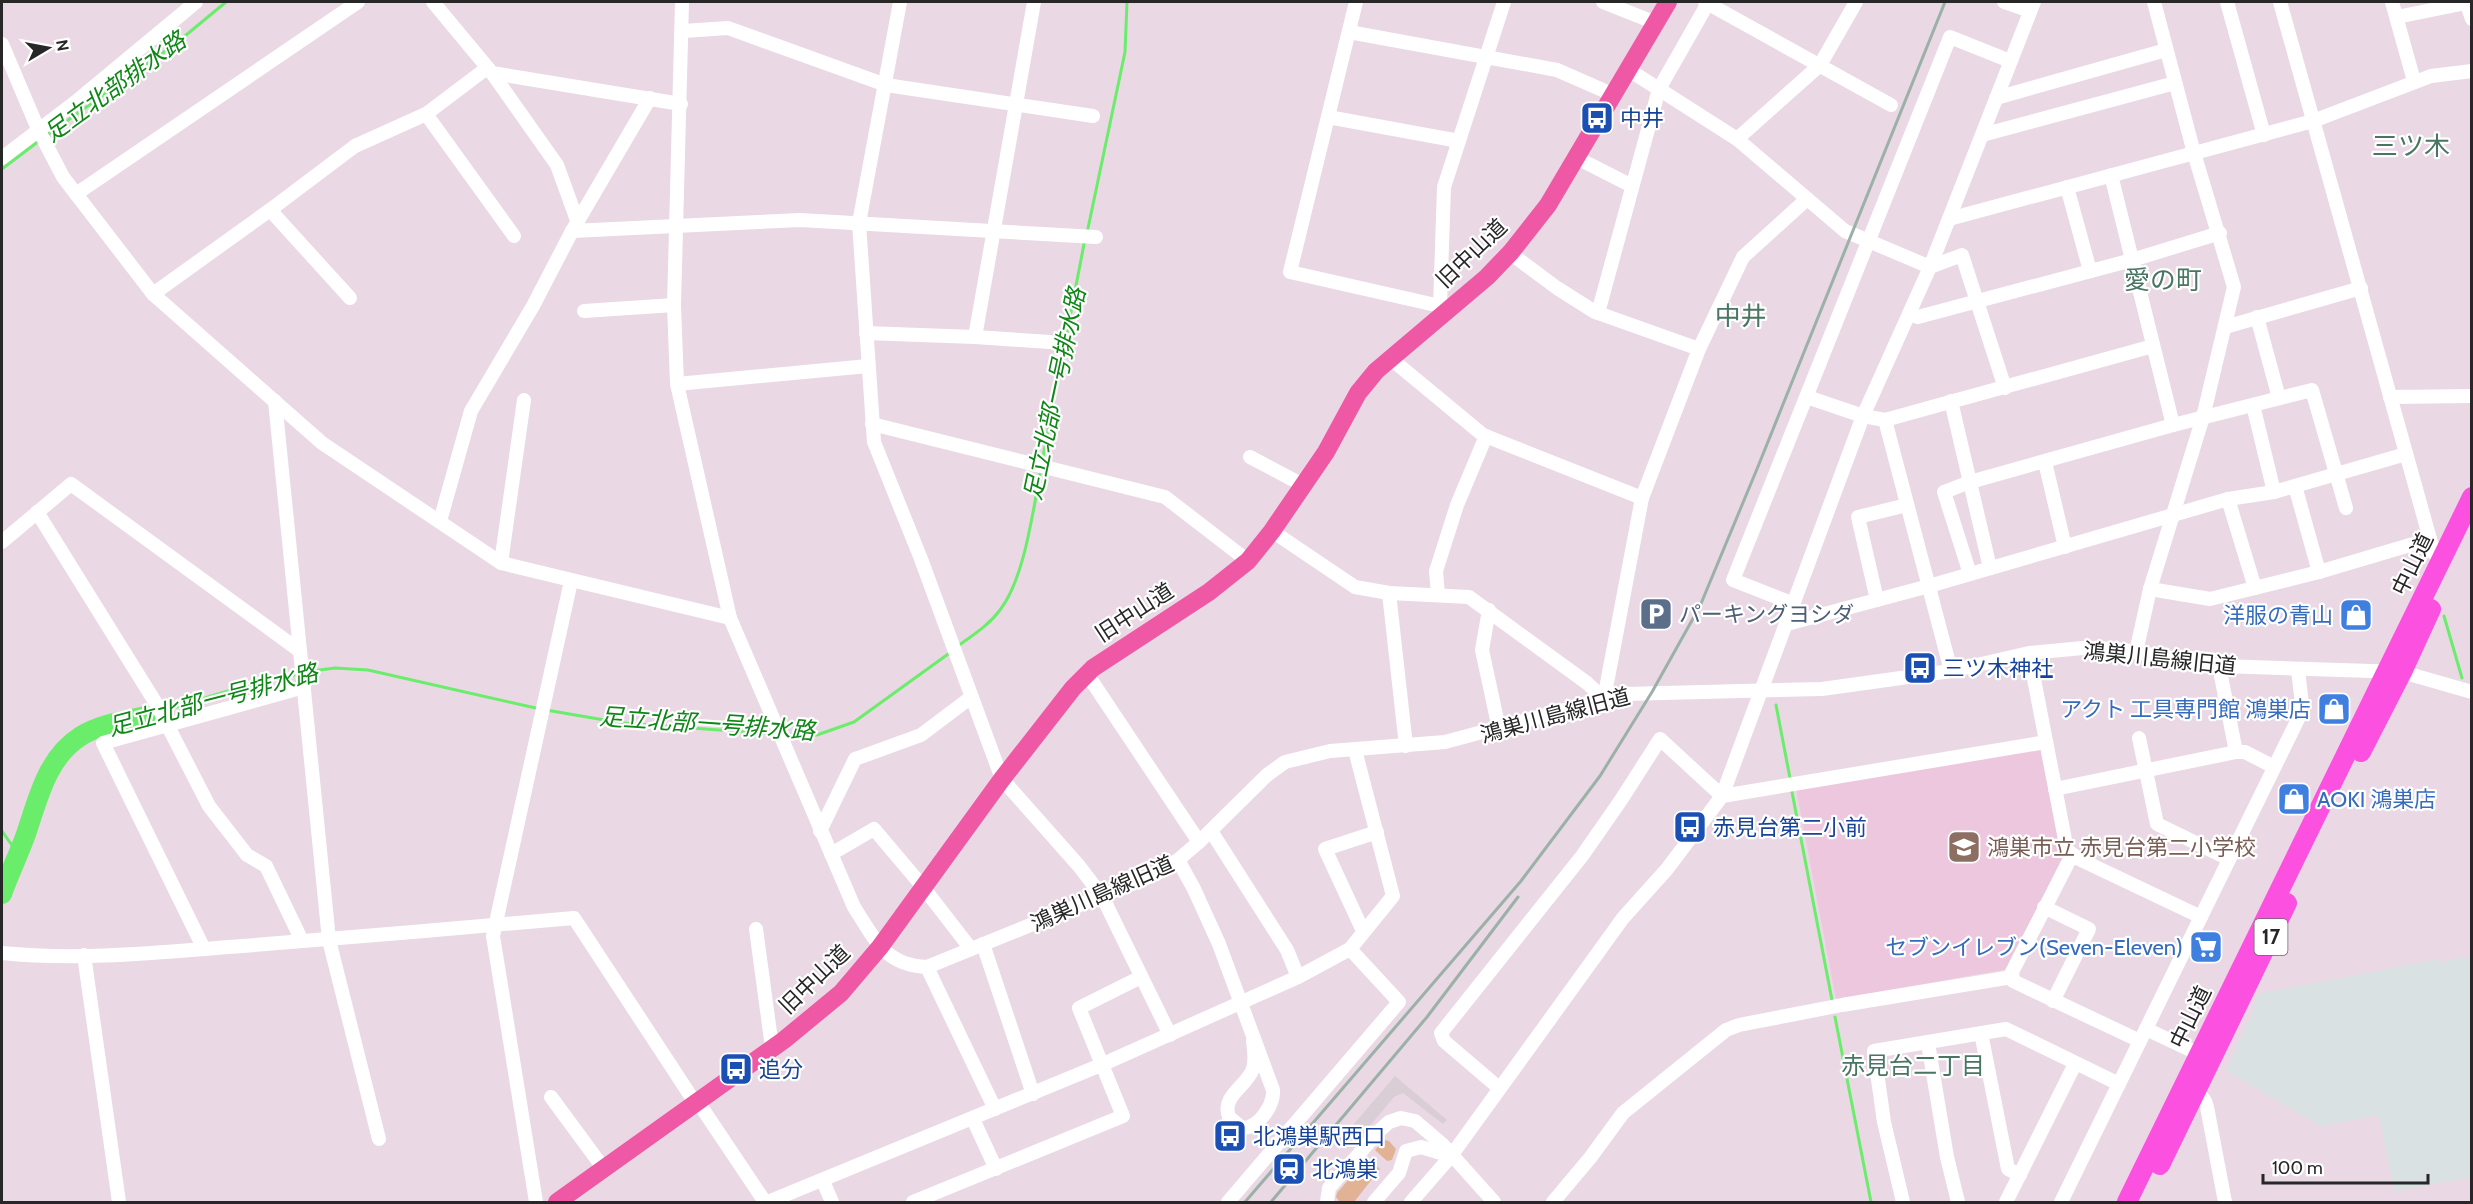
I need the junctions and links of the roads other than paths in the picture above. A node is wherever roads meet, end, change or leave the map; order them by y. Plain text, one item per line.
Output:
1 (194, 2) edge
2 (358, 2) edge
3 (433, 2) edge
4 (682, 2) edge
5 (900, 2) edge
6 (1034, 2) edge
7 (1356, 2) edge
8 (1504, 2) edge
9 (1603, 2) edge
10 (1668, 2) edge
11 (1707, 2) edge
12 (1856, 2) edge
13 (2004, 2) edge
14 (2154, 2) edge
15 (2226, 2) edge
16 (2280, 2) edge
17 (2392, 2) edge
18 (2466, 2) edge
19 (2032, 6) edge
20 (2397, 16) junction
21 (2472, 19) edge
22 (1656, 23) junction
23 (683, 31) junction
24 (1349, 32) junction
25 (2, 44) edge
26 (2166, 50) junction
27 (1486, 56) junction
28 (2010, 61) junction
29 (1820, 65) junction
30 (1629, 70) junction
31 (490, 71) junction
32 (2472, 71) edge
33 (2414, 81) junction
34 (2175, 83) junction
35 (886, 86) junction
36 (1659, 89) junction
37 (1614, 95) junction
38 (650, 98) junction
39 (1996, 98) junction
40 (681, 104) junction
41 (1891, 105) dead end
42 (1015, 106) junction
43 (426, 114) junction
44 (1093, 116) dead end
45 (1328, 117) junction
46 (2313, 121) junction
47 (38, 129) junction
48 (1982, 135) junction
49 (2264, 135) junction
50 (1737, 139) junction
51 (1459, 141) junction
52 (2194, 153) junction
53 (1577, 158) junction
54 (2, 159) edge
55 (2111, 175) junction
56 (1632, 186) junction
57 (2067, 187) junction
58 (76, 194) junction
59 (1807, 199) junction
60 (270, 210) junction
61 (1949, 219) junction
62 (859, 223) junction
63 (676, 226) junction
64 (575, 227) junction
65 (993, 231) junction
66 (2220, 233) junction
67 (513, 236) dead end
68 (1095, 237) dead end
69 (1869, 242) junction
70 (1510, 253) junction
71 (2132, 260) junction
72 (1930, 267) junction
73 (2090, 271) junction
74 (2361, 288) junction
75 (153, 294) junction
76 (350, 298) dead end
77 (1978, 302) junction
78 (674, 305) junction
79 (1443, 309) junction
80 (584, 310) dead end
81 (1598, 313) junction
82 (1910, 314) junction
83 (2257, 317) junction
84 (2225, 327) junction
85 (866, 333) junction
86 (975, 337) junction
87 (1050, 342) dead end
88 (2153, 346) junction
89 (1700, 349) junction
90 (1390, 358) junction
91 (868, 366) junction
92 (677, 384) junction
93 (2005, 388) junction
94 (2472, 396) edge
95 (1807, 397) junction
96 (2390, 397) junction
97 (2279, 398) junction
98 (276, 400) junction
99 (524, 400) dead end
100 (1951, 400) junction
101 (2253, 405) junction
102 (1863, 416) junction
103 (2203, 417) junction
104 (1885, 420) junction
105 (872, 424) junction
106 (2173, 424) junction
107 (1486, 436) junction
108 (2406, 454) junction
109 (1250, 457) dead end
110 (2045, 462) junction
111 (2336, 475) junction
112 (1970, 482) junction
113 (1303, 485) junction
114 (2295, 486) junction
115 (2274, 492) junction
116 (2472, 497) edge
117 (1642, 498) junction
118 (2228, 499) junction
119 (1907, 504) junction
120 (2346, 508) dead end
121 (37, 512) junction
122 (2172, 516) junction
123 (440, 521) junction
124 (2472, 523) edge
125 (1272, 531) junction
126 (2430, 539) junction
127 (2, 542) edge
128 (2065, 547) junction
129 (2440, 560) junction
130 (1248, 561) junction
131 (501, 563) junction
132 (1990, 568) junction
133 (2319, 572) junction
134 (1970, 574) junction
135 (571, 581) junction
136 (1929, 586) junction
137 (2255, 588) junction
138 (2150, 589) junction
139 (1389, 593) junction
140 (1438, 595) junction
141 (1877, 600) junction
142 (1794, 604) junction
143 (1489, 610) junction
144 (730, 618) junction
145 (1787, 624) junction
146 (2136, 652) junction
147 (2029, 653) junction
148 (300, 658) junction
149 (2221, 666) junction
150 (2298, 670) junction
151 (1951, 671) junction
152 (2394, 672) junction
153 (1087, 674) junction
154 (303, 683) junction
155 (1762, 690) junction
156 (2472, 692) edge
157 (970, 698) junction
158 (1604, 699) junction
159 (167, 723) junction
160 (1499, 729) junction
161 (2139, 738) dead end
162 (2046, 742) junction
163 (1406, 747) junction
164 (1355, 750) junction
165 (2236, 752) junction
166 (2274, 767) junction
167 (2146, 771) junction
168 (1002, 779) junction
169 (2055, 789) junction
170 (1722, 796) junction
171 (820, 831) junction
172 (1211, 831) junction
173 (1377, 832) junction
174 (1199, 842) junction
175 (831, 854) junction
176 (2072, 855) junction
177 (2229, 859) junction
178 (1178, 860) junction
179 (923, 887) junction
180 (1102, 896) junction
181 (2044, 907) junction
182 (2201, 917) junction
183 (493, 926) junction
184 (756, 929) dead end
185 (1363, 931) junction
186 (329, 940) junction
187 (302, 941) junction
188 (880, 947) junction
189 (977, 947) junction
190 (204, 949) junction
191 (1350, 949) junction
192 (2, 953) edge
193 (84, 955) junction
194 (927, 967) junction
195 (1141, 976) junction
196 (1298, 977) junction
197 (2012, 977) junction
198 (2053, 1001) junction
199 (1240, 1003) junction
200 (1981, 1033) junction
201 (1170, 1035) junction
202 (2143, 1035) junction
203 (1253, 1041) junction
204 (1928, 1043) junction
205 (774, 1048) junction
206 (2199, 1054) junction
207 (2075, 1064) junction
208 (1101, 1065) junction
209 (2120, 1084) junction
210 (1499, 1088) junction
211 (2197, 1090) junction
212 (1033, 1094) junction
213 (550, 1096) dead end
214 (696, 1103) junction
215 (995, 1109) junction
216 (973, 1119) junction
217 (379, 1139) dead end
218 (1450, 1156) junction
219 (603, 1169) junction
220 (996, 1169) junction
221 (2020, 1175) junction
222 (822, 1181) junction
223 (119, 1203) edge
224 (536, 1203) edge
225 (557, 1203) edge
226 (766, 1203) edge
227 (832, 1203) edge
228 (913, 1203) edge
229 (1228, 1203) edge
230 (1327, 1203) edge
231 (1374, 1203) edge
232 (1411, 1203) edge
233 (1494, 1203) edge
234 (1553, 1203) edge
235 (1903, 1203) edge
236 (1958, 1203) edge
237 (2006, 1203) edge
238 (2061, 1203) edge
239 (2127, 1203) edge
240 (2142, 1203) edge
241 (2225, 1203) edge

1 - 47 street
2 - 58 street
3 - 31 street
4 - 23 street
5 - 35 street
6 - 42 street
7 - 24 street
8 - 27 street
9 - 22 street
10 - 22 main road, 旧中山道
11 - 29 street
11 - 36 street
12 - 29 street
13 - 19 street
14 - 26 street
15 - 49 street
16 - 46 street
17 - 20 street
18 - 20 street
18 - 21 street
19 - 28 street
20 - 33 street
22 - 30 main road, 旧中山道
23 - 35 street
23 - 40 street
24 - 27 street
24 - 45 street
25 - 47 street
26 - 34 street
26 - 39 street
27 - 37 street
27 - 51 street
28 - 39 street
28 - 69 street
29 - 41 street
29 - 50 street
30 - 36 street
30 - 37 main road, 旧中山道
31 - 38 street
31 - 43 street
31 - 64 street
32 - 33 street
33 - 46 street
34 - 48 street
34 - 52 street
35 - 42 street
35 - 62 street
36 - 50 street
36 - 56 street
37 - 53 main road, 旧中山道
38 - 40 street
38 - 64 street
39 - 48 street
40 - 63 street
42 - 44 street
42 - 65 street
43 - 60 street
43 - 67 street
45 - 51 street
45 - 79 street
46 - 49 street
46 - 74 street
47 - 54 street
47 - 58 street
48 - 61 street
49 - 52 street
50 - 59 street
51 - 79 street
52 - 55 street
52 - 66 street
53 - 56 street
53 - 70 main road, 旧中山道
55 - 57 street
55 - 71 street
56 - 81 street
57 - 61 street
57 - 73 street
58 - 75 street
59 - 69 street
59 - 89 street
60 - 75 street
60 - 76 street
61 - 72 street
62 - 63 street
62 - 65 street
62 - 85 street
63 - 64 street
63 - 78 street
64 - 123 street
65 - 68 street
65 - 86 street
66 - 71 street
66 - 84 street
69 - 72 street
69 - 95 street
70 - 79 main road, 旧中山道
70 - 81 street
71 - 73 street
71 - 88 street
72 - 77 street
72 - 82 street
73 - 77 street
74 - 83 street
74 - 96 street
75 - 98 street
77 - 82 street
77 - 93 street
78 - 80 street
78 - 92 street
79 - 90 main road, 旧中山道
81 - 89 street
82 - 102 street
83 - 84 street
83 - 97 street
84 - 103 street
85 - 86 street
85 - 91 street
86 - 87 street
88 - 93 street
88 - 106 street
89 - 117 street
90 - 107 street
90 - 113 main road, 旧中山道
91 - 92 street
91 - 105 street
92 - 144 street
93 - 100 street
94 - 96 street
95 - 102 street
95 - 142 street
96 - 108 street
97 - 101 street
97 - 111 street
98 - 123 street
98 - 148 street
99 - 131 street
100 - 104 street
100 - 112 street
101 - 103 street
101 - 115 street
102 - 104 street
102 - 142 street
103 - 106 street
103 - 122 street
104 - 119 street
105 - 130 street
105 - 157 street
106 - 110 street
107 - 117 street
107 - 140 street
108 - 111 street
108 - 126 street
109 - 113 street
110 - 112 street
110 - 128 street
111 - 114 street
111 - 120 street
112 - 132 street
112 - 134 street
113 - 125 main road, 旧中山道
114 - 115 street
114 - 133 street
115 - 118 street
116 - 129 highway, 中山道 / 17
117 - 158 street
118 - 122 street
118 - 137 street
119 - 136 street
119 - 141 street
121 - 127 street
121 - 148 street
121 - 159 street
122 - 128 street
122 - 138 street
123 - 131 street
124 - 152 highway, 中山道 / 17
125 - 130 main road, 旧中山道
125 - 139 street
126 - 129 street
126 - 133 street
128 - 132 street
129 - 152 highway, 中山道 / 17
130 - 153 main road, 旧中山道
131 - 135 street
132 - 134 street
133 - 137 street
134 - 136 street
135 - 144 street
135 - 183 street
136 - 141 street
136 - 151 street
137 - 138 street
138 - 146 street
139 - 140 street
139 - 163 street
140 - 143 street
141 - 145 street
142 - 145 street
143 - 158 street
143 - 160 street
144 - 171 street
145 - 155 street
146 - 147 street, 鴻巣川島線旧道
146 - 149 street, 鴻巣川島線旧道
147 - 151 street, 鴻巣川島線旧道
147 - 162 street
148 - 154 street
149 - 150 street, 鴻巣川島線旧道
149 - 165 street
150 - 152 street, 鴻巣川島線旧道
150 - 166 street
151 - 155 street, 鴻巣川島線旧道
152 - 156 street, 鴻巣川島線旧道
152 - 206 highway, 中山道 / 17
152 - 211 highway, 中山道 / 17
153 - 168 main road, 旧中山道
153 - 174 street
154 - 159 street
154 - 186 street
155 - 158 street, 鴻巣川島線旧道
155 - 170 street
157 - 168 street
157 - 171 street
158 - 160 street, 鴻巣川島線旧道
159 - 187 street
159 - 190 street
160 - 163 street, 鴻巣川島線旧道
161 - 167 street
162 - 169 street
162 - 170 street
163 - 164 street, 鴻巣川島線旧道
164 - 172 street, 鴻巣川島線旧道
164 - 173 street
165 - 166 street
165 - 167 street
166 - 177 street
167 - 169 street
167 - 177 street
168 - 179 main road, 旧中山道
168 - 180 street
169 - 176 street
170 - 210 street
170 - 210 street
171 - 175 street
172 - 174 street, 鴻巣川島線旧道
172 - 196 street
173 - 185 street
173 - 185 street
174 - 178 street, 鴻巣川島線旧道
175 - 179 street
175 - 188 street
176 - 181 street
176 - 182 street
177 - 182 street
178 - 180 street, 鴻巣川島線旧道
178 - 199 street
179 - 188 main road, 旧中山道
179 - 189 street
180 - 189 street, 鴻巣川島線旧道
180 - 195 street
181 - 197 street
181 - 198 street
182 - 202 street
183 - 186 street
183 - 214 street
183 - 224 street
184 - 205 street
185 - 191 street
186 - 187 street
186 - 217 street
187 - 190 street
188 - 194 street
188 - 205 main road, 旧中山道
189 - 194 street, 鴻巣川島線旧道
189 - 212 street
190 - 193 street
191 - 196 street
191 - 229 street
192 - 193 street
193 - 223 street
194 - 215 street
195 - 201 street
195 - 208 street
196 - 199 street
197 - 198 street
197 - 234 street
198 - 202 street
199 - 201 street
199 - 203 street
200 - 204 street
200 - 207 street
200 - 221 street
201 - 208 street
202 - 206 street
202 - 209 street
203 - 203 street
204 - 235 street
204 - 236 street
205 - 214 main road, 旧中山道
206 - 239 highway, 中山道 / 17
207 - 209 street
207 - 221 street
208 - 212 street
208 - 220 street
209 - 238 street
210 - 218 street
211 - 240 highway, 中山道 / 17
211 - 241 street
212 - 215 street
213 - 219 street
214 - 219 main road, 旧中山道
214 - 226 street
215 - 216 street
216 - 220 street
216 - 222 street
218 - 230 street
218 - 231 street
218 - 232 street
218 - 233 street
219 - 225 main road, 旧中山道
220 - 228 street
221 - 237 street
222 - 226 street
222 - 227 street

